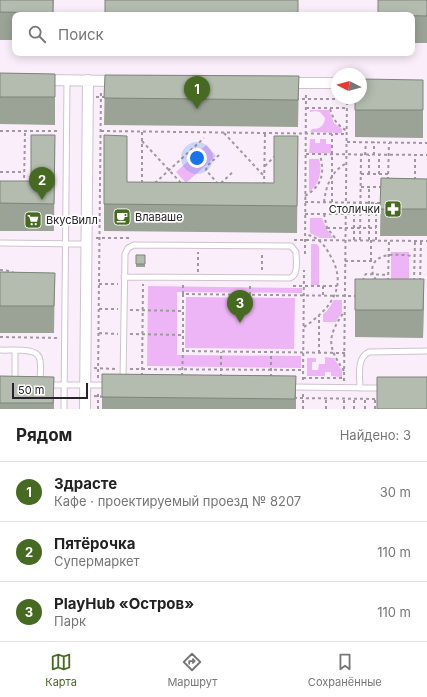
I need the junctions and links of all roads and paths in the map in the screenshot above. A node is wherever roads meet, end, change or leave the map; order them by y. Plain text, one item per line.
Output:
1 (30, 80) edge
2 (67, 80) junction
3 (88, 80) junction
4 (101, 80) junction
5 (125, 81) edge
6 (272, 83) edge
7 (306, 83) junction
8 (331, 84) edge
9 (88, 97) junction
10 (101, 97) junction
11 (109, 97) edge
12 (290, 99) edge
13 (306, 99) junction
14 (331, 99) edge
15 (347, 104) edge
16 (306, 108) junction
17 (330, 108) junction
18 (347, 108) junction
19 (0, 130) edge
20 (24, 131) junction
21 (55, 131) dead end
22 (101, 132) junction
23 (142, 132) junction
24 (347, 132) junction
25 (224, 133) junction
26 (265, 133) junction
27 (296, 133) junction
28 (306, 133) junction
29 (332, 134) junction
30 (204, 138) dead end
31 (291, 139) edge
32 (142, 141) junction
33 (347, 142) junction
34 (366, 142) junction
35 (374, 142) junction
36 (389, 142) junction
37 (427, 143) edge
38 (306, 154) junction
39 (320, 154) junction
40 (219, 155) dead end
41 (275, 155) edge
42 (332, 155) junction
43 (347, 155) junction
44 (361, 155) junction
45 (365, 155) junction
46 (369, 155) junction
47 (374, 155) junction
48 (379, 155) junction
49 (389, 155) junction
50 (415, 155) junction
51 (427, 156) edge
52 (347, 163) junction
53 (264, 166) junction
54 (169, 170) junction
55 (234, 171) dead end
56 (0, 172) edge
57 (24, 172) junction
58 (361, 174) junction
59 (369, 174) junction
60 (379, 174) junction
61 (388, 174) junction
62 (332, 176) junction
63 (264, 177) junction
64 (388, 180) edge
65 (415, 181) edge
66 (155, 183) edge
67 (24, 185) edge
68 (183, 185) edge
69 (142, 187) edge
70 (361, 187) junction
71 (369, 187) junction
72 (388, 187) edge
73 (264, 192) edge
74 (305, 196) junction
75 (305, 202) junction
76 (324, 202) junction
77 (332, 202) junction
78 (346, 203) junction
79 (354, 203) junction
80 (361, 203) junction
81 (369, 203) junction
82 (376, 203) junction
83 (388, 203) edge
84 (305, 214) junction
85 (324, 214) junction
86 (346, 214) junction
87 (354, 214) junction
88 (361, 214) junction
89 (369, 214) junction
90 (376, 214) junction
91 (327, 228) junction
92 (346, 228) junction
93 (354, 228) junction
94 (361, 228) junction
95 (369, 228) junction
96 (376, 228) junction
97 (305, 234) junction
98 (305, 240) junction
99 (319, 240) junction
100 (336, 240) junction
101 (346, 240) junction
102 (354, 240) junction
103 (360, 240) junction
104 (370, 240) junction
105 (376, 240) junction
106 (389, 241) junction
107 (414, 241) junction
108 (421, 241) junction
109 (427, 241) edge
110 (0, 243) edge
111 (66, 244) junction
112 (86, 244) junction
113 (198, 246) junction
114 (262, 246) junction
115 (305, 255) dead end
116 (389, 255) junction
117 (414, 256) junction
118 (345, 261) junction
119 (371, 261) junction
120 (376, 261) junction
121 (304, 263) dead end
122 (0, 270) edge
123 (373, 274) junction
124 (389, 275) junction
125 (19, 277) edge
126 (124, 277) junction
127 (144, 277) junction
128 (198, 277) junction
129 (250, 278) junction
130 (262, 278) junction
131 (420, 282) edge
132 (363, 283) edge
133 (382, 284) edge
134 (323, 286) dead end
135 (388, 286) edge
136 (414, 286) edge
137 (420, 289) edge
138 (250, 295) junction
139 (304, 295) junction
140 (323, 295) junction
141 (334, 295) junction
142 (345, 296) junction
143 (363, 296) edge
144 (427, 296) edge
145 (99, 309) junction
146 (124, 309) junction
147 (143, 310) junction
148 (183, 311) junction
149 (345, 311) junction
150 (319, 316) junction
151 (304, 327) junction
152 (99, 333) junction
153 (123, 334) junction
154 (143, 334) junction
155 (183, 335) junction
156 (0, 337) edge
157 (65, 338) junction
158 (0, 350) edge
159 (15, 351) junction
160 (183, 351) junction
161 (427, 351) edge
162 (221, 352) junction
163 (271, 352) junction
164 (304, 353) junction
165 (319, 353) junction
166 (333, 353) junction
167 (344, 353) junction
168 (85, 368) junction
169 (98, 368) junction
170 (123, 369) junction
171 (142, 369) junction
172 (182, 369) junction
173 (202, 370) junction
174 (221, 370) junction
175 (271, 370) junction
176 (303, 370) junction
177 (344, 372) junction
178 (202, 375) edge
179 (303, 378) junction
180 (344, 378) junction
181 (142, 380) edge
182 (182, 381) edge
183 (221, 381) edge
184 (270, 381) edge
185 (7, 384) edge
186 (15, 384) junction
187 (21, 385) edge
188 (34, 385) edge
189 (40, 385) junction
190 (64, 385) junction
191 (85, 385) junction
192 (98, 385) junction
193 (116, 386) edge
194 (122, 386) edge
195 (284, 387) edge
196 (303, 387) junction
197 (344, 388) junction
198 (360, 388) junction
199 (390, 388) edge
200 (85, 396) junction
201 (98, 396) junction
202 (106, 397) edge
203 (288, 398) edge
204 (303, 398) junction
205 (326, 399) junction
206 (344, 399) junction
207 (354, 399) junction
208 (365, 399) junction
209 (375, 399) junction
210 (383, 399) edge
211 (64, 409) edge
212 (84, 409) edge
213 (98, 409) edge
214 (303, 409) edge
215 (326, 409) edge
216 (344, 409) edge
217 (354, 409) edge
218 (365, 409) edge
219 (375, 409) edge

1 - 2 street
2 - 3 street
2 - 111 lane
3 - 4 street
3 - 9 street
4 - 5 street
4 - 10 path
6 - 7 street
7 - 8 street
7 - 13 path
9 - 10 path
9 - 112 street
10 - 11 path
10 - 22 path
12 - 13 path
13 - 14 path
13 - 16 path
15 - 18 path
16 - 17 path
16 - 28 path
17 - 18 path
17 - 24 path
18 - 24 path
19 - 20 path
20 - 21 path
20 - 57 path
22 - 23 path
22 - 145 path
23 - 25 path
23 - 32 path
24 - 29 path
24 - 33 path
25 - 26 path
25 - 63 path
26 - 27 path
26 - 53 path
27 - 28 path
27 - 31 path
28 - 29 path
28 - 38 path
29 - 42 path
30 - 54 path
32 - 54 path
32 - 69 path
33 - 34 path
33 - 43 path
34 - 35 path
34 - 45 path
35 - 36 path
35 - 47 path
36 - 37 path
36 - 49 path
38 - 39 path
38 - 74 path
39 - 42 path
39 - 74 path
40 - 55 path
41 - 53 path
42 - 43 path
42 - 62 path
43 - 44 path
43 - 52 path
44 - 45 path
44 - 58 path
45 - 46 path
46 - 47 path
46 - 59 path
47 - 48 path
48 - 49 path
48 - 60 path
49 - 50 path
49 - 61 path
50 - 51 path
50 - 65 path
52 - 62 path
52 - 78 path
53 - 63 path
54 - 66 path
54 - 68 path
56 - 57 path
57 - 67 path
58 - 59 path
58 - 70 path
59 - 60 path
60 - 61 path
61 - 64 path
62 - 76 path
62 - 77 path
63 - 73 path
70 - 71 path
70 - 80 path
71 - 72 path
71 - 81 path
74 - 75 path
75 - 76 path
75 - 84 path
76 - 77 path
77 - 78 path
78 - 79 path
78 - 86 path
79 - 80 path
79 - 87 path
80 - 81 path
80 - 88 path
81 - 82 path
81 - 89 path
82 - 83 path
82 - 90 path
84 - 85 path
84 - 97 path
85 - 86 path
85 - 91 path
86 - 87 path
86 - 92 path
87 - 88 path
87 - 93 path
88 - 89 path
88 - 94 path
89 - 90 path
89 - 95 path
90 - 96 path
91 - 92 path
91 - 100 path
92 - 93 path
92 - 101 path
93 - 94 path
93 - 102 path
94 - 95 path
94 - 103 path
95 - 96 path
95 - 104 path
96 - 105 path
97 - 98 path
97 - 99 path
98 - 99 path
98 - 115 path
99 - 100 path
99 - 141 path
100 - 101 path
101 - 102 path
101 - 118 path
102 - 103 path
103 - 104 path
104 - 105 path
104 - 119 path
105 - 106 path
106 - 107 path
106 - 116 path
107 - 108 path
107 - 117 path
108 - 109 path
108 - 131 path
110 - 111 lane
111 - 112 lane
111 - 157 lane
112 - 168 street
113 - 114 lane
113 - 126 lane
113 - 128 path
114 - 130 path
114 - 130 lane
116 - 117 path
116 - 120 path
116 - 124 path
117 - 136 path
118 - 119 path
118 - 142 path
119 - 120 path
120 - 123 path
121 - 139 path
122 - 125 path
123 - 124 path
123 - 132 path
123 - 133 path
124 - 135 path
126 - 127 lane
126 - 146 lane
127 - 128 lane
127 - 147 path
128 - 129 lane
129 - 130 lane
129 - 138 path
134 - 140 path
137 - 144 path
138 - 139 path
138 - 148 path
139 - 140 path
139 - 151 path
140 - 141 path
141 - 142 path
141 - 150 path
142 - 143 path
142 - 149 path
145 - 146 path
145 - 152 path
146 - 147 path
146 - 153 lane
147 - 148 path
147 - 154 path
148 - 155 path
149 - 166 path
149 - 167 path
150 - 151 path
150 - 165 path
151 - 164 path
152 - 153 path
152 - 169 path
153 - 154 path
153 - 170 lane
154 - 155 path
154 - 171 path
155 - 160 path
156 - 157 path
157 - 190 lane
158 - 159 lane
159 - 186 lane
159 - 189 lane
160 - 162 path
160 - 172 path
161 - 198 lane
162 - 163 path
162 - 174 path
163 - 164 path
163 - 175 path
164 - 165 path
164 - 176 path
165 - 166 path
166 - 167 path
166 - 177 path
167 - 177 path
168 - 169 path
168 - 191 street
169 - 170 path
169 - 192 path
170 - 171 path
170 - 194 lane
171 - 172 path
171 - 181 path
172 - 173 path
172 - 182 path
173 - 174 path
173 - 178 path
174 - 175 path
174 - 183 path
175 - 176 path
175 - 184 path
176 - 179 path
177 - 180 path
179 - 180 path
179 - 196 path
180 - 197 path
185 - 186 lane
186 - 187 lane
188 - 189 lane
189 - 190 lane
190 - 191 lane
190 - 211 lane
191 - 192 lane
191 - 200 street
192 - 193 lane
192 - 201 path
195 - 196 lane
196 - 197 lane
196 - 204 path
197 - 198 lane
197 - 206 path
198 - 199 lane
200 - 201 path
200 - 212 street
201 - 202 path
201 - 213 path
203 - 204 path
204 - 205 path
204 - 214 path
205 - 206 path
205 - 215 path
206 - 207 path
206 - 216 path
207 - 208 path
207 - 217 path
208 - 209 path
208 - 218 path
209 - 210 path
209 - 219 path

